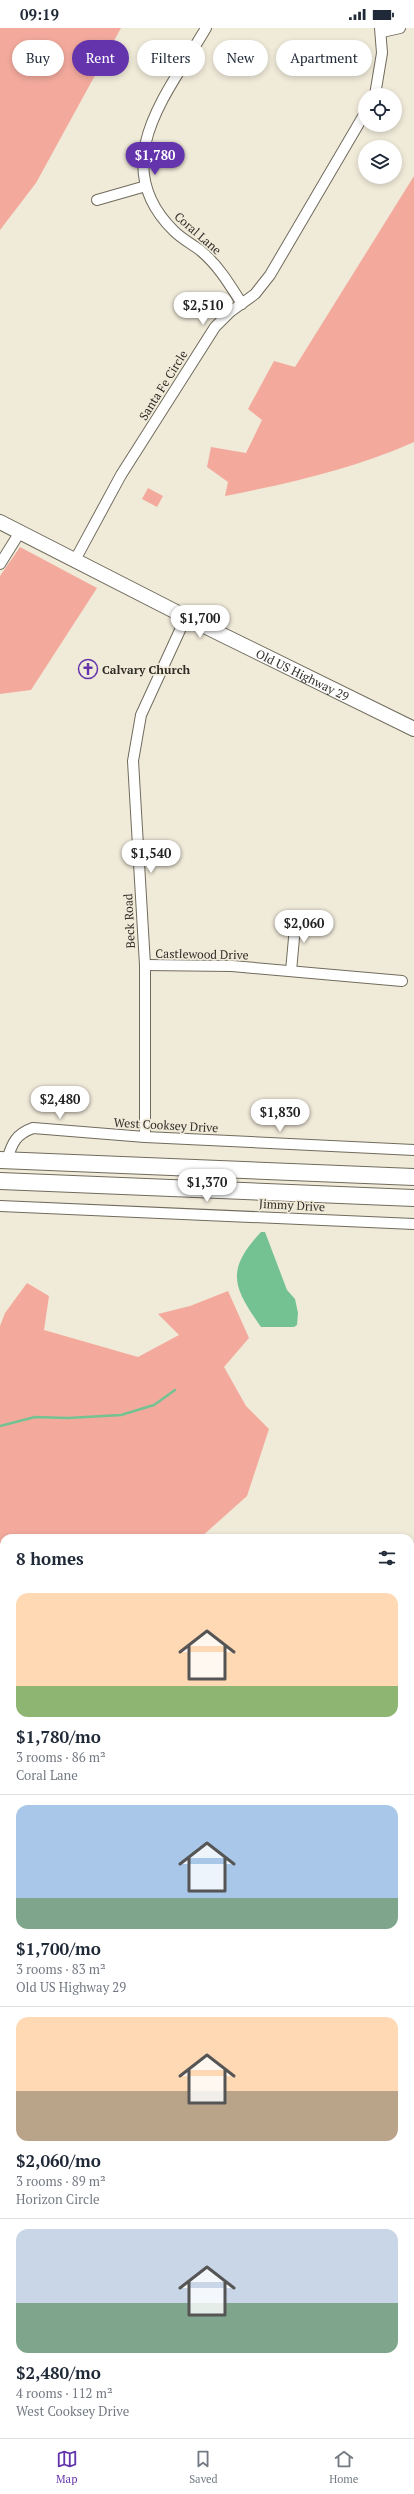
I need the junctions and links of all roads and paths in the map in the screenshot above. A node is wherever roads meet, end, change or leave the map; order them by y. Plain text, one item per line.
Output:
1 (206, 28) edge
2 (400, 28) edge
3 (381, 30) edge
4 (377, 88) edge
5 (358, 126) edge
6 (146, 186) junction
7 (97, 200) dead end
8 (242, 304) junction
9 (0, 522) edge
10 (20, 532) junction
11 (75, 560) junction
12 (0, 564) edge
13 (186, 617) junction
14 (414, 729) edge
15 (296, 916) dead end
16 (145, 966) junction
17 (291, 971) junction
18 (402, 981) dead end
19 (145, 1137) junction
20 (414, 1150) edge
21 (3, 1160) edge
22 (414, 1178) edge
23 (1, 1184) edge
24 (414, 1198) edge
25 (0, 1206) edge
26 (414, 1224) edge

1 - 6 street, Coral Lane
2 - 3 street
3 - 4 street
5 - 8 street, Santa Fe Circle
6 - 7 street
6 - 8 street, Coral Lane
8 - 11 street, Santa Fe Circle
9 - 10 main road, Old US Highway 29
10 - 11 main road, Old US Highway 29
10 - 12 street
11 - 13 main road, Old US Highway 29
13 - 14 main road, Old US Highway 29
13 - 16 street, Beck Road
15 - 17 street
16 - 17 street, Castlewood Drive
16 - 19 street, Beck Road
17 - 18 street, Castlewood Drive
19 - 20 street, West Cooksey Drive
19 - 21 street, West Cooksey Drive
21 - 22 highway
23 - 24 highway
25 - 26 street, Jimmy Drive

